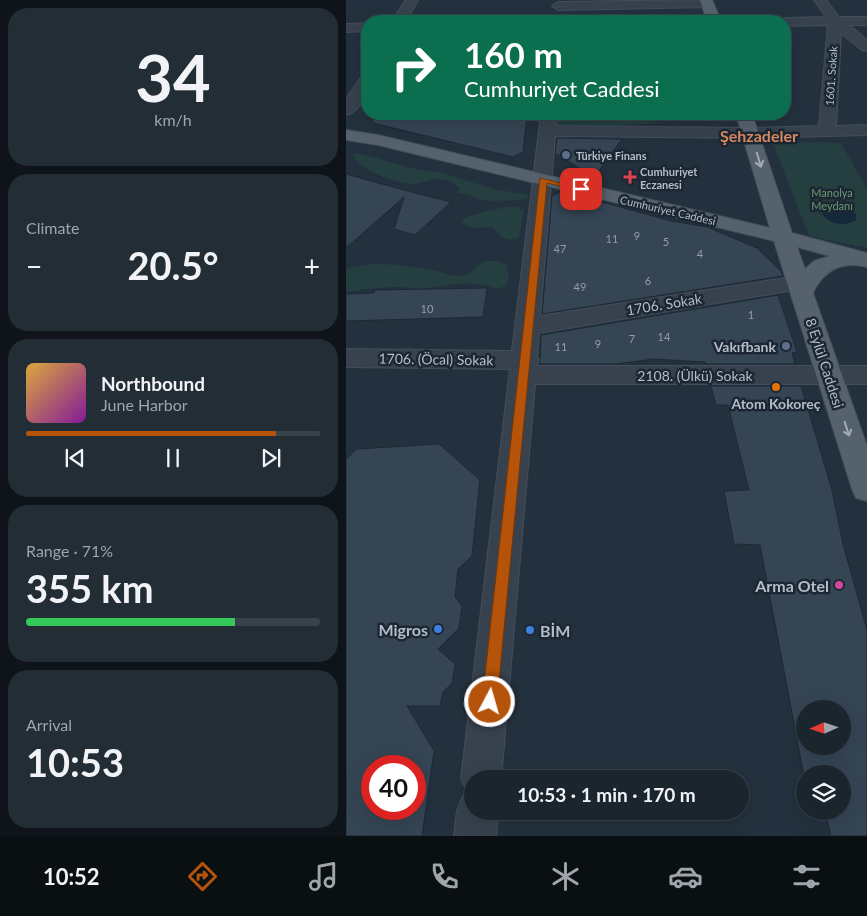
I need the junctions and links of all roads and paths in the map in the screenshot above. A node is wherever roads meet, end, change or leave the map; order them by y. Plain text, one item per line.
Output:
1 (412, 0) edge
2 (820, 0) edge
3 (707, 2) edge
4 (558, 3) edge
5 (403, 15) edge
6 (712, 15) edge
7 (867, 21) edge
8 (791, 22) edge
9 (835, 22) junction
10 (346, 28) edge
11 (361, 28) edge
12 (867, 47) edge
13 (361, 88) edge
14 (361, 89) edge
15 (346, 100) edge
16 (346, 110) edge
17 (746, 120) edge
18 (549, 122) edge
19 (346, 126) edge
20 (867, 130) edge
21 (827, 131) junction
22 (750, 133) junction
23 (346, 135) edge
24 (378, 140) junction
25 (543, 180) junction
26 (783, 237) junction
27 (862, 259) edge
28 (800, 288) junction
29 (529, 326) junction
30 (346, 358) edge
31 (525, 368) junction
32 (829, 374) junction
33 (867, 375) edge
34 (867, 490) edge
35 (482, 770) edge
36 (477, 820) edge
37 (475, 836) edge

1 - 5 street
2 - 9 street
3 - 4 street
3 - 6 main road
7 - 9 street
8 - 9 street
9 - 12 street
9 - 21 street, 1601. Sokak
10 - 11 street
13 - 15 street
14 - 16 street
17 - 22 main road, 8 Eylül Caddesi
18 - 22 street
18 - 25 street
19 - 24 main road, Cumhuriyet Caddesi
20 - 21 street
21 - 22 street
22 -> 26 main road, 8 Eylül Caddesi
23 - 24 main road, Cumhuriyet Caddesi
24 - 25 main road, Cumhuriyet Caddesi
25 - 26 main road, Cumhuriyet Caddesi
25 - 29 street
26 - 27 main road, Cumhuriyet Caddesi
26 - 28 main road, 8 Eylül Caddesi
27 - 28 main road
28 - 29 street, 1706. Sokak
28 - 32 main road, 8 Eylül Caddesi
29 - 31 street
30 - 31 street, 1706. (Öcal) Sokak
31 - 32 street, 2108. (Ülkü) Sokak
31 - 35 street
32 - 33 street, 2108. (Ülkü) Sokak
32 -> 34 main road, 8 Eylül Caddesi
36 - 37 street

